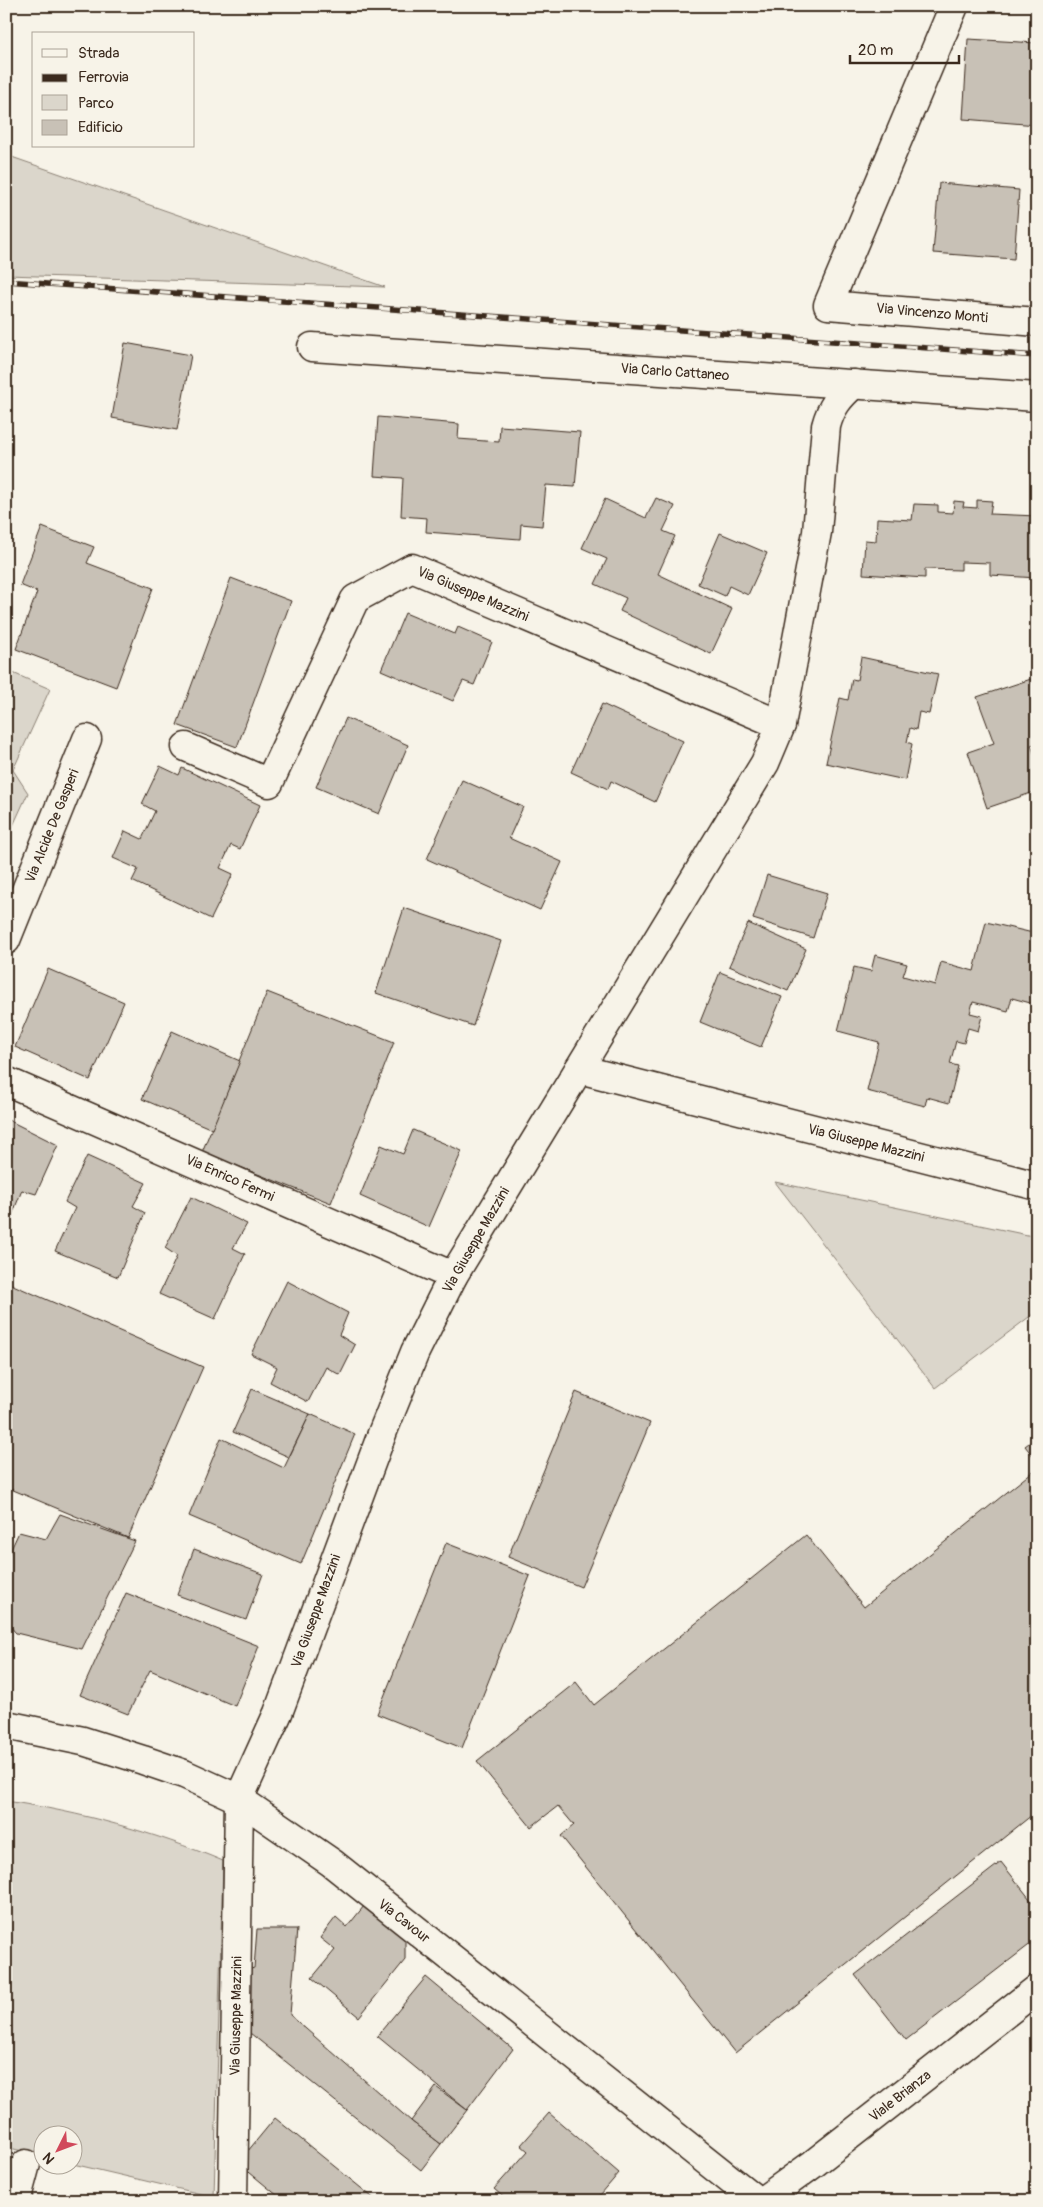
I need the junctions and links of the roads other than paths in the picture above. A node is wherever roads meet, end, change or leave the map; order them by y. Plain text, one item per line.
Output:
1 (954, 6) edge
2 (1037, 322) edge
3 (312, 347) dead end
4 (854, 384) junction
5 (1037, 397) edge
6 (781, 725) junction
7 (87, 739) dead end
8 (186, 748) dead end
9 (6, 940) edge
10 (579, 1069) junction
11 (6, 1081) edge
12 (1037, 1186) edge
13 (453, 1276) junction
14 (6, 1725) edge
15 (239, 1799) junction
16 (1037, 1989) edge
17 (26, 2164) dead end
18 (16, 2201) edge
19 (233, 2201) edge
20 (757, 2201) edge
21 (762, 2201) edge

1 - 2 street, Via Vincenzo Monti
3 - 4 street, Via Carlo Cattaneo
4 - 5 street, Via Carlo Cattaneo
4 - 6 street, Via Giuseppe Mazzini
6 - 8 street, Via Giuseppe Mazzini
6 - 10 street, Via Giuseppe Mazzini
7 - 9 street, Via Alcide De Gasperi
10 - 12 street, Via Giuseppe Mazzini
10 - 13 street, Via Giuseppe Mazzini
11 - 13 street, Via Enrico Fermi
13 - 15 street, Via Giuseppe Mazzini
14 - 15 street, Via Cavour
15 - 19 street, Via Giuseppe Mazzini
15 - 20 street, Via Cavour
16 - 21 street, Viale Brianza
17 - 18 street

